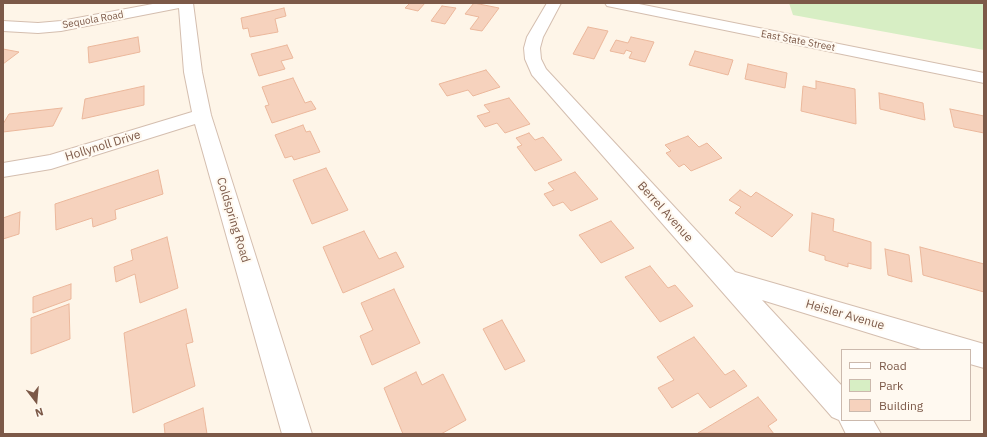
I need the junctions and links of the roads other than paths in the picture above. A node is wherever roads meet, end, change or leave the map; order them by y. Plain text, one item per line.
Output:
1 (182, 3) edge
2 (186, 3) edge
3 (554, 3) edge
4 (612, 3) edge
5 (3, 26) edge
6 (984, 78) edge
7 (202, 115) junction
8 (3, 170) edge
9 (725, 279) junction
10 (961, 349) edge
11 (971, 352) edge
12 (984, 356) edge
13 (841, 407) edge
14 (854, 421) edge
15 (297, 434) edge
16 (866, 434) edge

1 - 5 street, Sequola Road
2 - 7 street, Coldspring Road
3 - 9 street, Berrel Avenue
4 - 6 street, East State Street
7 - 8 street, Hollynoll Drive
7 - 15 street, Coldspring Road
9 - 10 street, Heisler Avenue
9 - 13 street, Berrel Avenue
11 - 12 street
14 - 16 street

